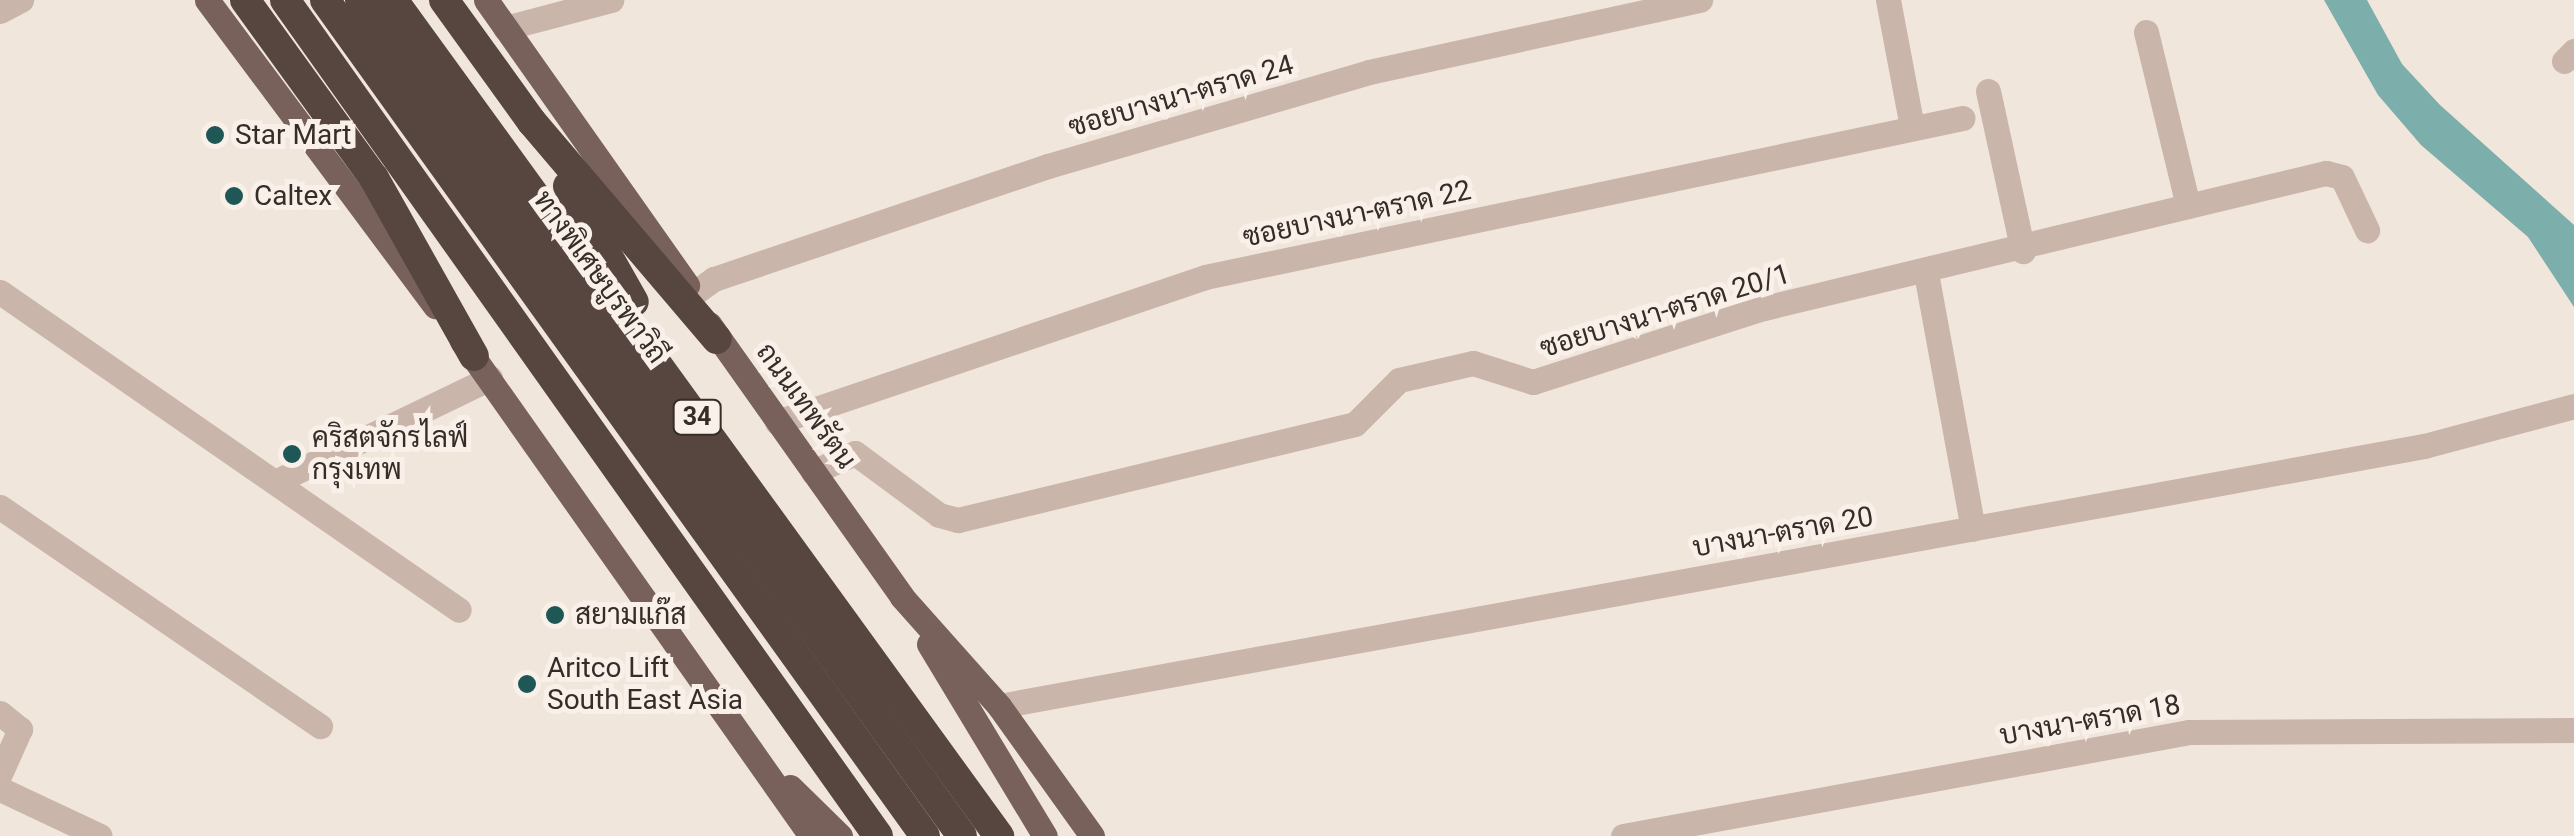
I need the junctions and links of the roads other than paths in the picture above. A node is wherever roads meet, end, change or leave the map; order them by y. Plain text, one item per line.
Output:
1 (22, 0) edge
2 (207, 0) edge
3 (245, 0) edge
4 (285, 0) edge
5 (324, 0) edge
6 (360, 0) edge
7 (393, 0) edge
8 (444, 0) edge
9 (486, 0) edge
10 (612, 0) edge
11 (1700, 0) edge
12 (1888, 0) edge
13 (0, 12) edge
14 (505, 28) junction
15 (2146, 32) dead end
16 (1988, 91) dead end
17 (1964, 118) dead end
18 (532, 122) junction
19 (1912, 127) junction
20 (374, 178) junction
21 (2188, 206) junction
22 (2367, 230) dead end
23 (2023, 250) junction
24 (1926, 273) junction
25 (0, 292) edge
26 (693, 294) junction
27 (717, 339) junction
28 (482, 367) junction
29 (562, 387) junction
30 (2574, 406) edge
31 (777, 422) junction
32 (706, 430) junction
33 (813, 472) junction
34 (276, 482) junction
35 (0, 507) edge
36 (1973, 529) junction
37 (902, 597) junction
38 (459, 610) dead end
39 (999, 706) junction
40 (0, 713) edge
41 (320, 726) dead end
42 (2574, 730) edge
43 (746, 744) junction
44 (0, 774) edge
45 (0, 789) edge
46 (100, 836) edge
47 (810, 836) edge
48 (840, 836) edge
49 (878, 836) edge
50 (925, 836) edge
51 (962, 836) edge
52 (999, 836) edge
53 (1046, 836) edge
54 (1092, 836) edge
55 (1623, 836) edge

1 - 13 street
2 - 28 main road
3 - 20 highway
4 - 29 highway
5 - 50 highway
6 - 51 highway, ทางพิเศษบูรพาวิถี
7 - 32 highway, 34
8 - 18 highway
9 - 14 main road, ถนนเทพรัตน / 34
10 - 14 street
11 - 26 street, ซอยบางนา-ตราด 24
12 - 19 street
14 - 26 main road, ถนนเทพรัตน / 34
15 - 21 street
16 - 23 street
17 - 19 street, ซอยบางนา-ตราด 22
18 - 27 highway
18 - 32 highway
19 - 31 street, ซอยบางนา-ตราด 22
20 - 28 highway
20 - 29 highway
21 - 22 street, ซอยบางนา-ตราด 20/1
21 - 23 street, ซอยบางนา-ตราด 20/1
23 - 24 street, ซอยบางนา-ตราด 20/1
24 - 33 street, ซอยบางนา-ตราด 20/1
24 - 36 street
25 - 34 street
26 - 27 main road, ถนนเทพรัตน / 34
27 - 31 main road, ถนนเทพรัตน / 34
28 - 34 street
28 - 43 main road
29 - 49 highway
30 - 36 street, บางนา-ตราด 20
31 - 33 main road, ถนนเทพรัตน / 34
32 - 52 highway, 34
33 - 37 main road, ถนนเทพรัตน / 34
34 - 38 street
35 - 41 street
36 - 39 street, บางนา-ตราด 20
37 - 39 main road, ถนนเทพรัตน / 34
37 - 53 main road
39 - 54 main road, ถนนเทพรัตน / 34
40 - 44 street
42 - 55 street, บางนา-ตราด 18
43 - 47 main road
43 - 48 main road
45 - 46 street

